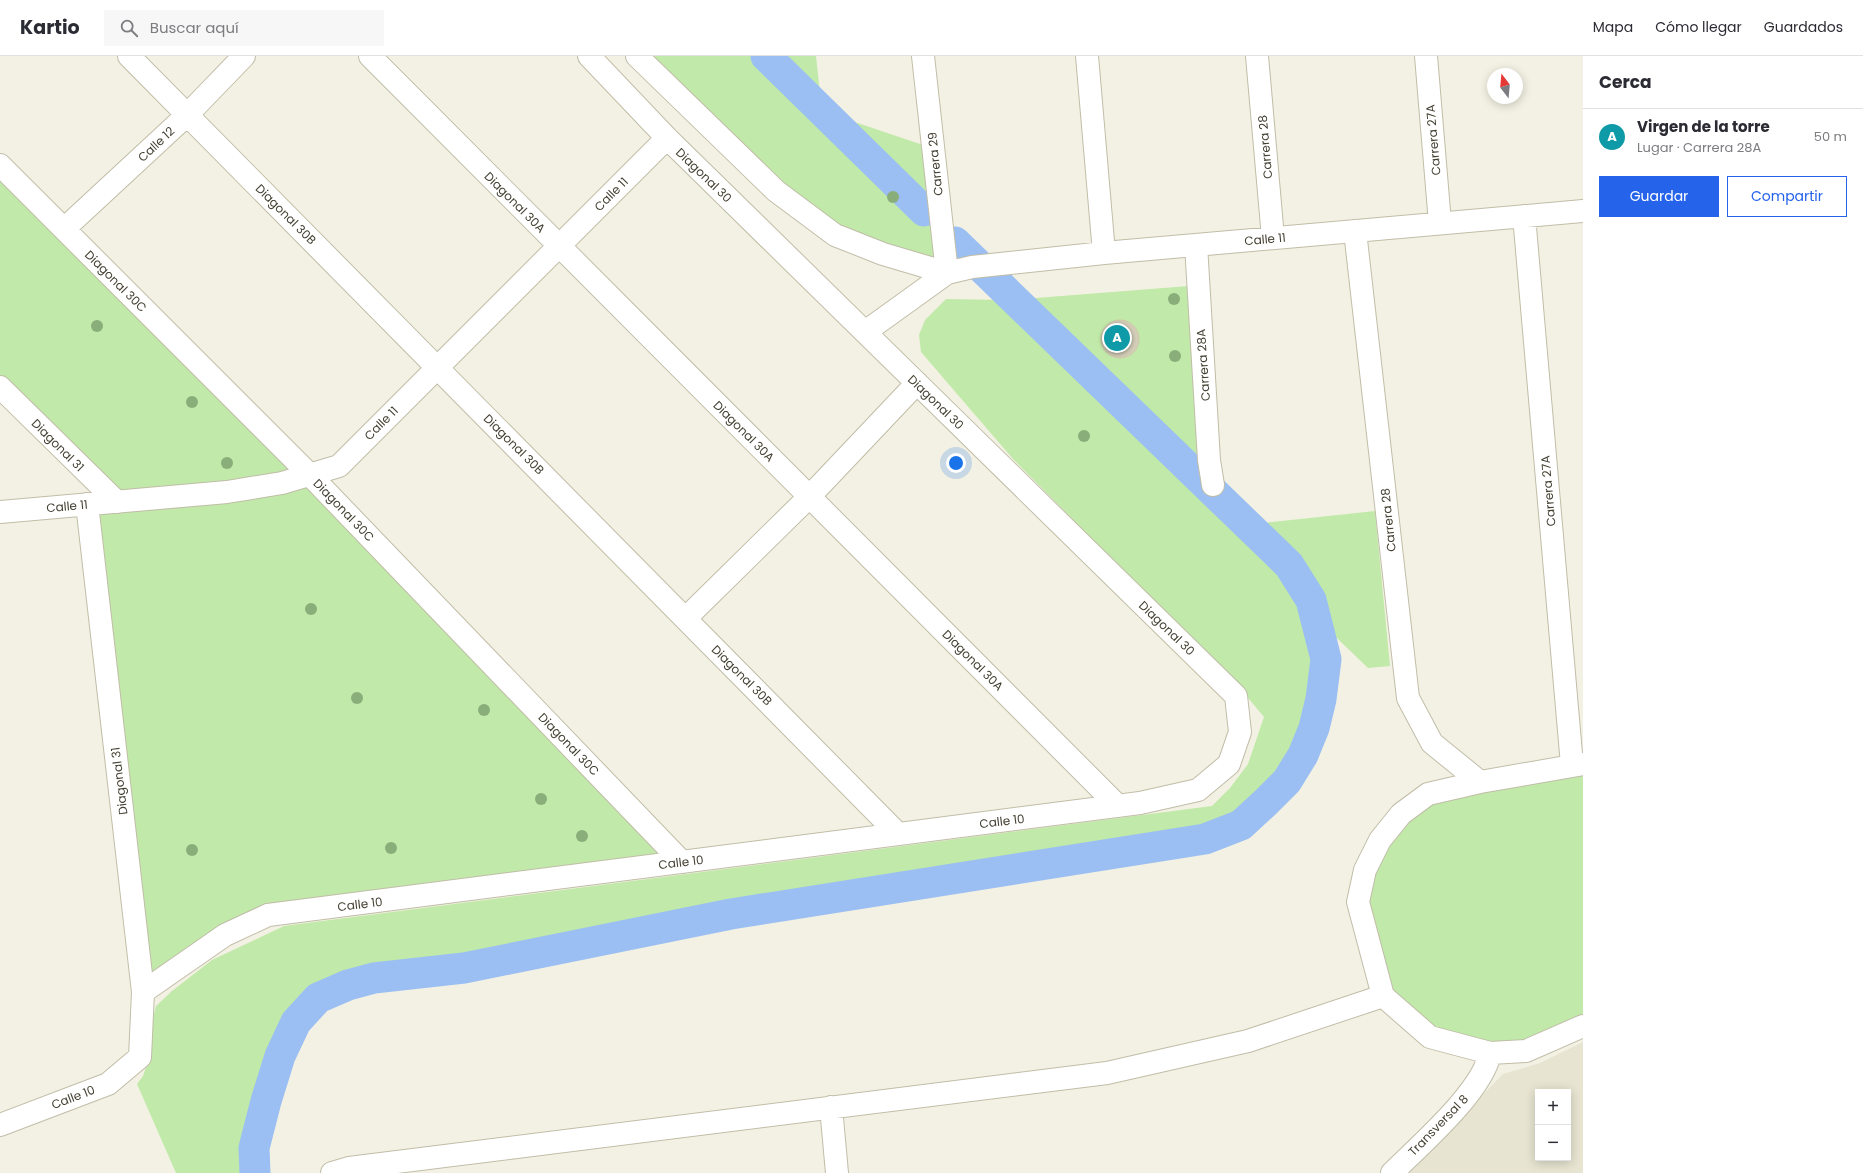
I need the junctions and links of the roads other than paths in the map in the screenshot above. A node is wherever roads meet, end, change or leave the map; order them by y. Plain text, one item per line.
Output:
1 (129, 56) edge
2 (244, 56) edge
3 (370, 56) edge
4 (588, 56) edge
5 (637, 56) edge
6 (923, 56) edge
7 (1087, 56) edge
8 (1257, 56) edge
9 (1426, 56) edge
10 (187, 115) junction
11 (667, 138) junction
12 (0, 165) edge
13 (1583, 211) edge
14 (1524, 216) junction
15 (1440, 223) junction
16 (64, 229) junction
17 (1355, 231) junction
18 (1273, 238) junction
19 (1196, 245) junction
20 (560, 246) junction
21 (1104, 253) junction
22 (948, 273) junction
23 (865, 332) junction
24 (438, 367) junction
25 (917, 383) junction
26 (0, 387) edge
27 (310, 475) junction
28 (1213, 485) dead end
29 (809, 497) junction
30 (117, 502) junction
31 (87, 504) junction
32 (0, 512) edge
33 (686, 618) junction
34 (1229, 764) joint
35 (1578, 764) edge
36 (1480, 782) junction
37 (1118, 806) junction
38 (898, 834) junction
39 (682, 862) junction
40 (143, 992) junction
41 (1383, 996) junction
42 (1583, 1026) edge
43 (1490, 1053) junction
44 (140, 1057) joint
45 (831, 1107) junction
46 (0, 1125) edge
47 (332, 1173) edge
48 (837, 1173) edge
49 (1392, 1173) edge

1 - 10 street, Diagonal 30B
2 - 10 street, Calle 12
3 - 20 street, Diagonal 30A
4 - 11 street, Diagonal 30
5 - 22 street
6 - 22 street, Carrera 29
7 - 21 street
8 - 18 street, Carrera 28
9 - 15 street, Carrera 27A
10 - 16 street, Calle 12
10 - 24 street, Diagonal 30B
11 - 20 street, Calle 11
11 - 23 street, Diagonal 30
12 - 16 street, Diagonal 30C
13 - 14 street, Calle 11
14 - 15 street, Calle 11
14 - 35 street, Carrera 27A
15 - 17 street, Calle 11
16 - 27 street, Diagonal 30C
17 - 18 street, Calle 11
17 - 36 street, Carrera 28
18 - 19 street, Calle 11
19 - 21 street, Calle 11
19 - 28 street, Carrera 28A
20 - 24 street, Calle 11
20 - 29 street, Diagonal 30A
21 - 22 street, Calle 11
22 - 23 street
23 - 25 street, Diagonal 30
24 - 27 street, Calle 11
24 - 33 street, Diagonal 30B
25 - 29 street
25 - 34 street, Diagonal 30
26 - 30 street, Diagonal 31
27 - 30 street, Calle 11
27 - 39 street, Diagonal 30C
29 - 33 street
29 - 37 street, Diagonal 30A
30 - 31 street, Calle 11
31 - 32 street, Calle 11
31 - 40 street, Diagonal 31
33 - 38 street, Diagonal 30B
34 - 37 street, Calle 10
35 - 36 street
36 - 41 street
37 - 38 street, Calle 10
38 - 39 street, Calle 10
39 - 40 street, Calle 10
40 - 44 street, Diagonal 31
41 - 43 street
41 - 45 street
42 - 43 street
43 - 49 street, Transversal 8
44 - 46 street, Calle 10
45 - 47 street
45 - 48 street

